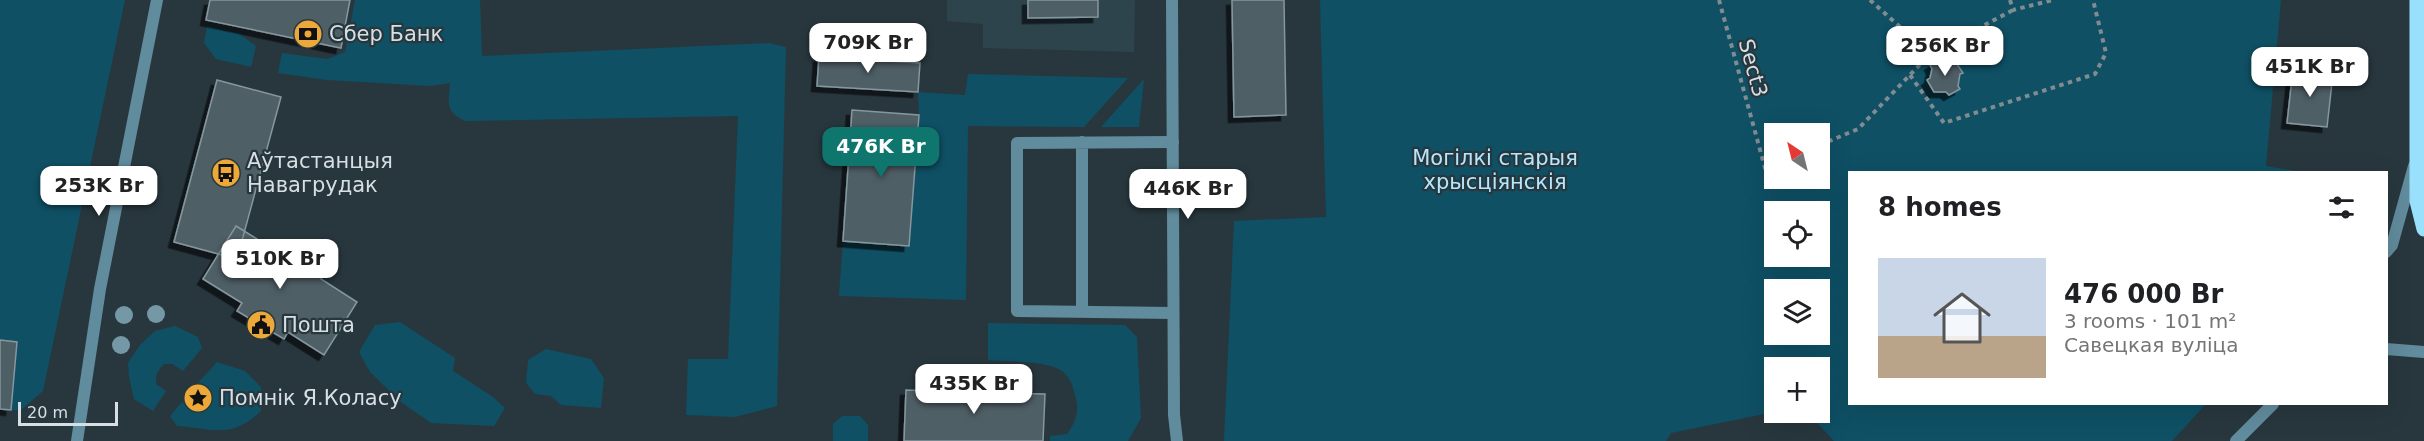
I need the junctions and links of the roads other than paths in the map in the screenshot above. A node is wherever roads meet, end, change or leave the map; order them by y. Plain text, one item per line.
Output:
1 (157, 0) edge
2 (1172, 0) edge
3 (2417, 0) edge
4 (1082, 142) junction
5 (1173, 142) junction
6 (2417, 153) junction
7 (2424, 229) edge
8 (2388, 250) edge
9 (1082, 312) junction
10 (1173, 313) junction
11 (2388, 349) edge
12 (2424, 352) edge
13 (2272, 405) edge
14 (77, 441) edge
15 (1177, 441) edge
16 (2236, 441) edge

1 - 14 street
2 - 5 street
3 - 6 main road
4 - 5 street
4 - 9 street
4 - 9 street
5 - 10 street
6 - 7 main road
6 - 8 street
9 - 10 street
10 - 15 street
11 - 12 street
13 - 16 street

